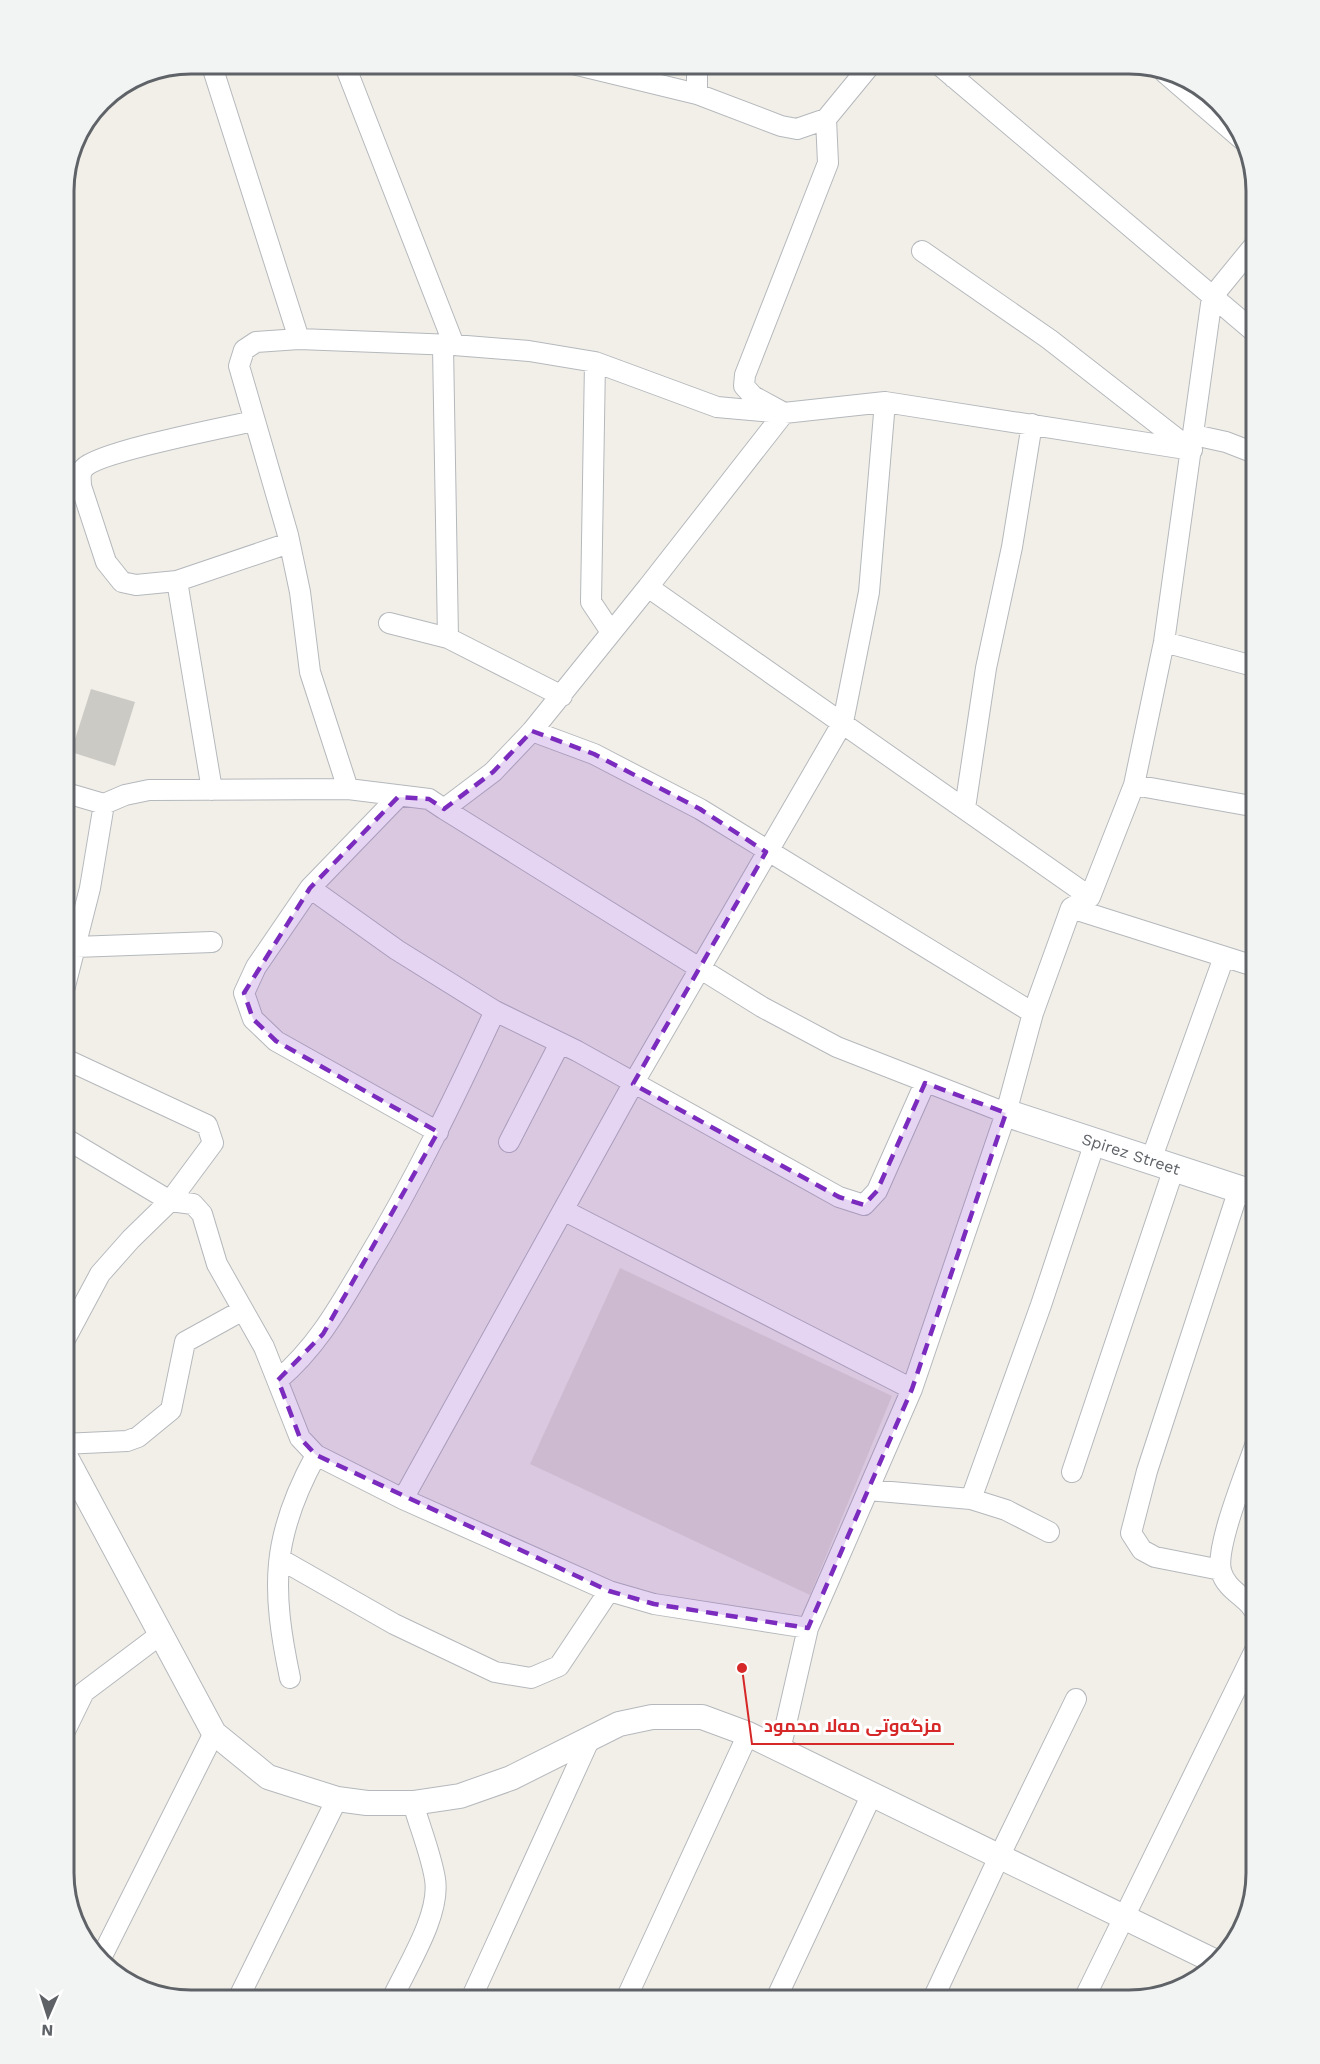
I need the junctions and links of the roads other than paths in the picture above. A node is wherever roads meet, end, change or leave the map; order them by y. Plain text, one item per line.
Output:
1 (215, 74) edge
2 (348, 74) edge
3 (614, 74) edge
4 (697, 74) edge
5 (863, 74) edge
6 (949, 74) edge
7 (957, 74) edge
8 (954, 78) junction
9 (1181, 86) edge
10 (697, 94) junction
11 (826, 119) junction
12 (1227, 126) edge
13 (922, 251) dead end
14 (1246, 255) edge
15 (1212, 297) junction
16 (1246, 325) edge
17 (298, 339) junction
18 (449, 345) junction
19 (595, 362) junction
20 (885, 402) junction
21 (784, 413) junction
22 (254, 421) junction
23 (1032, 424) junction
24 (1193, 443) junction
25 (1246, 450) edge
26 (289, 543) junction
27 (177, 581) junction
28 (648, 587) junction
29 (389, 623) dead end
30 (611, 632) junction
31 (448, 638) junction
32 (1164, 642) junction
33 (1246, 664) edge
34 (562, 696) junction
35 (843, 722) junction
36 (532, 730) junction
37 (1134, 785) junction
38 (348, 789) junction
39 (212, 790) junction
40 (74, 795) edge
41 (398, 797) junction
42 (104, 804) junction
43 (1246, 805) edge
44 (965, 808) junction
45 (444, 809) junction
46 (766, 852) junction
47 (310, 888) junction
48 (1090, 897) junction
49 (1071, 908) junction
50 (212, 942) dead end
51 (75, 947) junction
52 (74, 951) edge
53 (1224, 957) junction
54 (1246, 964) edge
55 (701, 968) junction
56 (495, 1011) junction
57 (1033, 1013) junction
58 (560, 1043) junction
59 (74, 1063) edge
60 (925, 1083) junction
61 (633, 1084) junction
62 (1006, 1113) junction
63 (438, 1132) junction
64 (509, 1142) dead end
65 (1095, 1142) junction
66 (74, 1144) edge
67 (1163, 1164) junction
68 (1246, 1191) edge
69 (1246, 1198) edge
70 (170, 1201) junction
71 (565, 1211) junction
72 (243, 1310) junction
73 (74, 1322) edge
74 (278, 1380) junction
75 (912, 1389) junction
76 (74, 1443) edge
77 (316, 1455) junction
78 (1072, 1472) dead end
79 (74, 1473) edge
80 (868, 1490) junction
81 (403, 1499) junction
82 (970, 1499) junction
83 (1246, 1501) edge
84 (1049, 1532) dead end
85 (280, 1558) junction
86 (1221, 1570) junction
87 (609, 1591) junction
88 (1246, 1600) edge
89 (808, 1628) junction
90 (160, 1634) junction
91 (1246, 1668) edge
92 (290, 1678) dead end
93 (1077, 1699) dead end
94 (74, 1712) edge
95 (214, 1733) junction
96 (748, 1734) junction
97 (591, 1736) junction
98 (780, 1750) junction
99 (872, 1794) junction
100 (337, 1800) junction
101 (412, 1803) junction
102 (999, 1857) junction
103 (1123, 1917) junction
104 (104, 1952) edge
105 (1209, 1959) edge
106 (242, 1990) edge
107 (396, 1990) edge
108 (475, 1990) edge
109 (631, 1990) edge
110 (780, 1990) edge
111 (937, 1990) edge
112 (1088, 1990) edge

1 - 17 street
2 - 18 street
3 - 10 street
4 - 10 street
5 - 11 street
6 - 8 street
7 - 8 street
8 - 15 street
9 - 12 street
10 - 11 street
11 - 21 street
13 - 24 street
14 - 15 street
15 - 16 street
15 - 24 street
17 - 18 street
17 - 22 street
18 - 19 street
18 - 31 street
19 - 21 street
19 - 30 street
20 - 21 street
20 - 23 street
20 - 35 street
21 - 28 street
22 - 26 street
22 - 27 street
23 - 24 street
23 - 44 street
24 - 25 street
24 - 32 street
26 - 27 street
26 - 38 street
27 - 39 street
28 - 30 street
28 - 35 street
29 - 31 street
30 - 34 street
31 - 34 street
32 - 33 street
32 - 37 street
34 - 36 street
35 - 44 street
35 - 46 street
36 - 45 street
36 - 46 street
37 - 43 street
37 - 48 street
38 - 39 street
38 - 41 street
39 - 42 street
40 - 42 street
41 - 45 street
41 - 47 street
42 - 51 street
44 - 48 street
45 - 55 street
46 - 55 street
46 - 57 street
47 - 56 street
47 - 63 street
48 - 49 street
49 - 53 street
49 - 57 street
50 - 51 street
51 - 52 street
53 - 54 street
53 - 67 street
55 - 60 street
55 - 61 street
56 - 58 street
56 - 63 street
57 - 62 street
58 - 61 street
58 - 64 street
59 - 70 street
60 - 61 street
60 - 62 street
61 - 71 street
62 - 65 main road, Spirez Street
62 - 75 street
63 - 74 street
65 - 67 main road, Spirez Street
65 - 82 street
66 - 70 street
67 - 68 main road, Spirez Street
67 - 78 street
69 - 86 street
70 - 72 street
70 - 73 street
71 - 75 street
71 - 81 street
72 - 74 street
72 - 76 street
74 - 77 street
75 - 80 street
77 - 81 street
77 - 85 street
79 - 90 street
80 - 82 street
80 - 89 street
81 - 87 street
82 - 84 street
83 - 86 street
85 - 87 street
85 - 92 street
86 - 88 street
87 - 89 street
89 - 98 street
90 - 94 street
90 - 95 street
91 - 103 street
93 - 102 street
95 - 100 street
95 - 104 street
96 - 97 street
96 - 98 street
96 - 109 street
97 - 101 street
97 - 108 street
98 - 99 street
99 - 102 street
99 - 110 street
100 - 101 street
100 - 106 street
101 - 107 street
102 - 103 street
102 - 111 street
103 - 105 street
103 - 112 street

